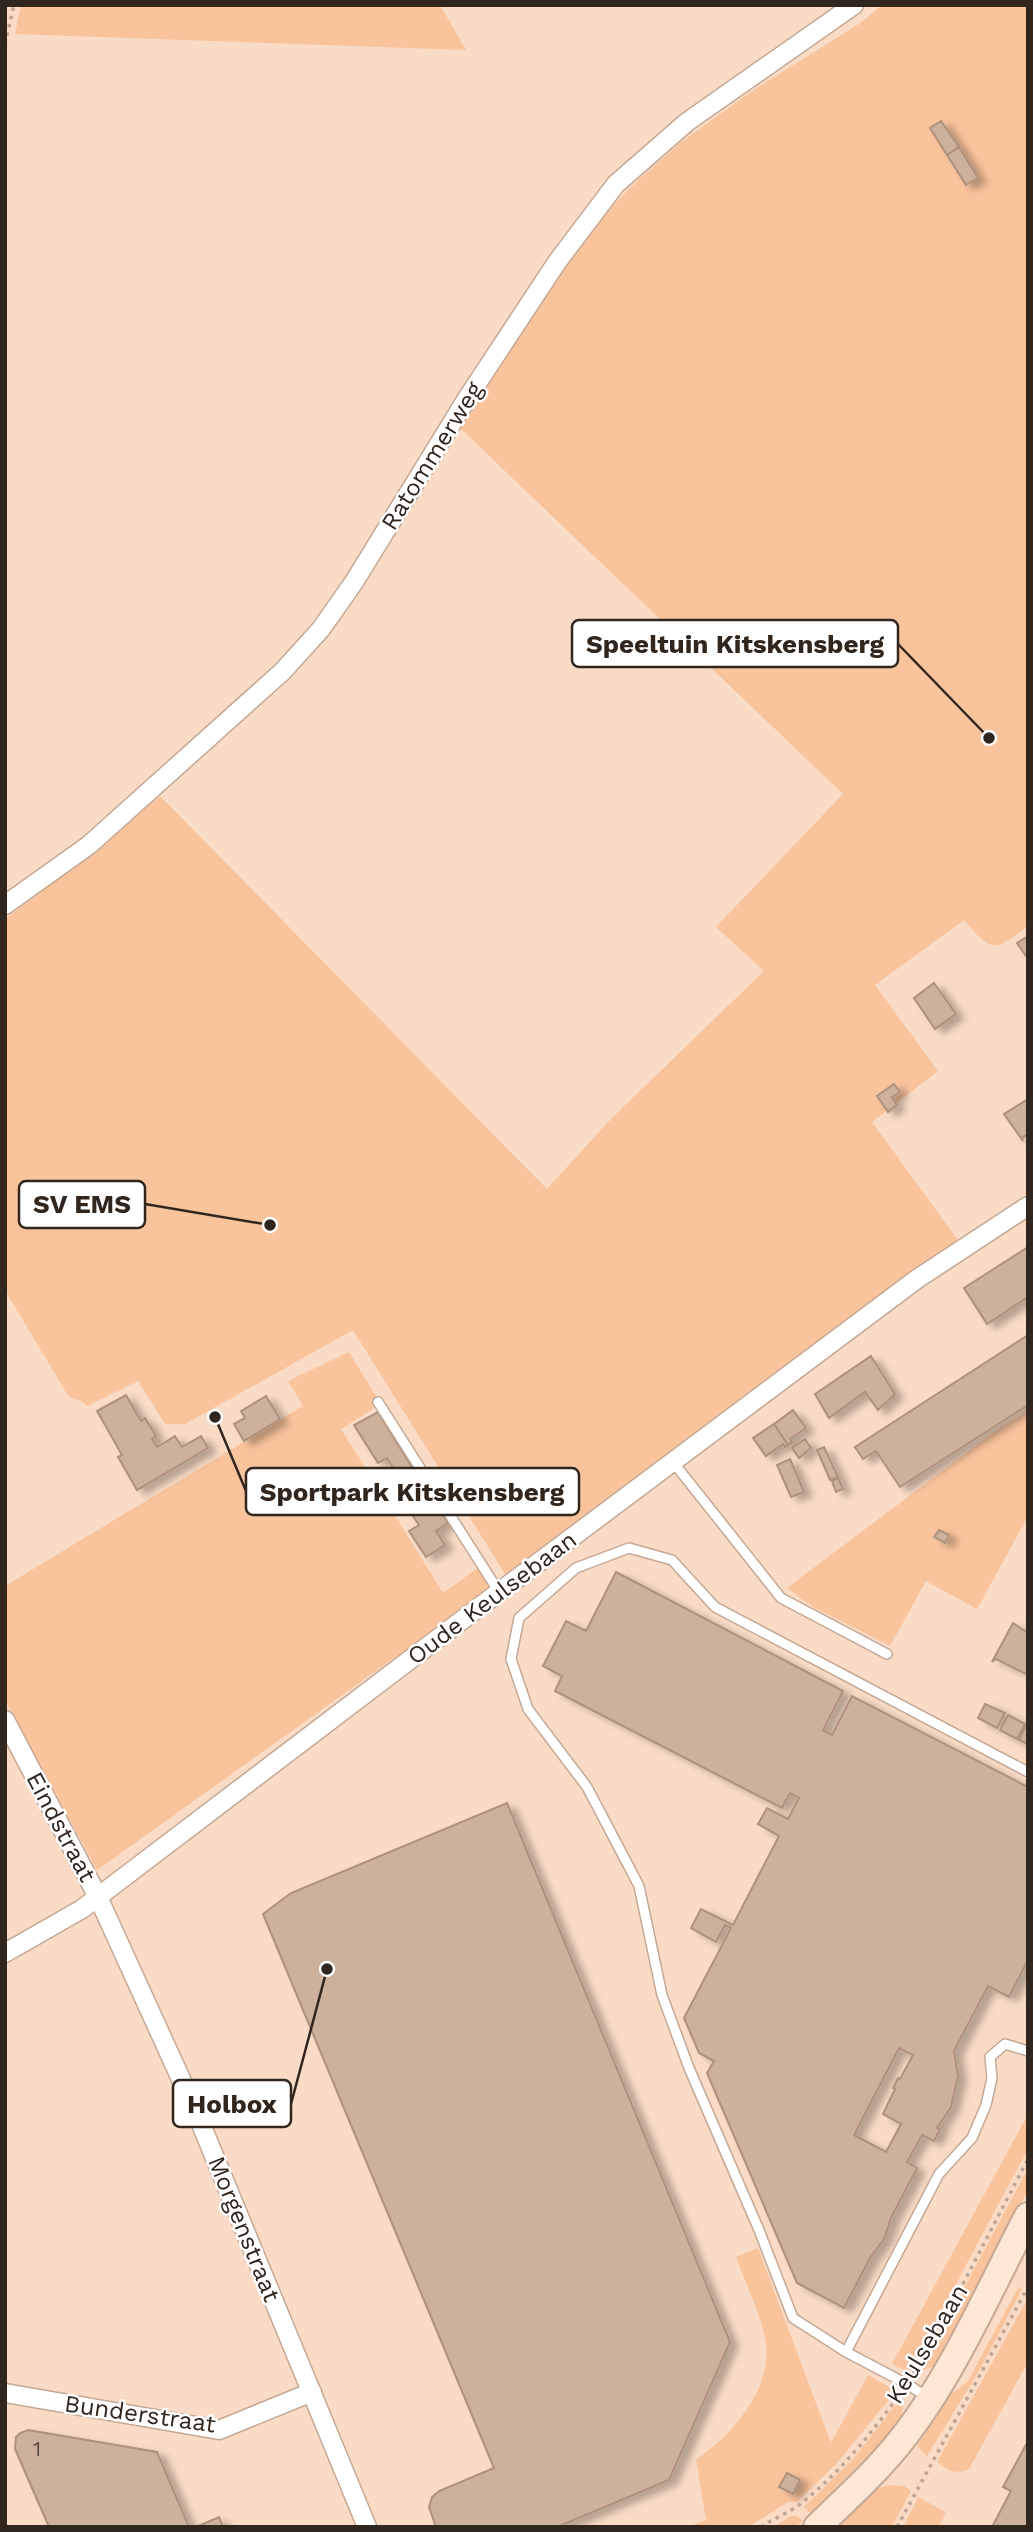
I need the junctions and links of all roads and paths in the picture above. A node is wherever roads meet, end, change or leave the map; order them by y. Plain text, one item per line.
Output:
1 (15, 5) edge
2 (854, 5) edge
3 (5, 44) edge
4 (5, 905) edge
5 (1028, 1206) edge
6 (378, 1402) dead end
7 (673, 1462) junction
8 (499, 1592) junction
9 (887, 1654) dead end
10 (5, 1720) edge
11 (1028, 1772) edge
12 (97, 1897) junction
13 (5, 1953) edge
14 (1028, 2051) edge
15 (1028, 2159) edge
16 (1028, 2216) edge
17 (1028, 2287) edge
18 (846, 2352) junction
19 (907, 2384) junction
20 (312, 2392) junction
21 (5, 2393) edge
22 (930, 2399) junction
23 (367, 2527) edge
24 (761, 2527) edge
25 (817, 2527) edge
26 (897, 2527) edge

1 - 3 path
2 - 4 street, Ratommerweg
5 - 7 street, Oude Keulsebaan
6 - 8 lane
7 - 8 street, Oude Keulsebaan
7 - 9 lane
8 - 12 street, Oude Keulsebaan
10 - 12 street, Eindstraat
11 - 18 lane
12 - 13 street
12 - 20 street, Morgenstraat
14 - 18 lane
15 - 19 path, Keulsebaan
16 - 22 street, Keulsebaan
17 - 26 path
18 - 19 lane
19 - 22 lane
19 - 24 path, Keulsebaan
20 - 21 street, Bunderstraat
20 - 23 street, Morgenstraat
22 - 25 street, Keulsebaan

